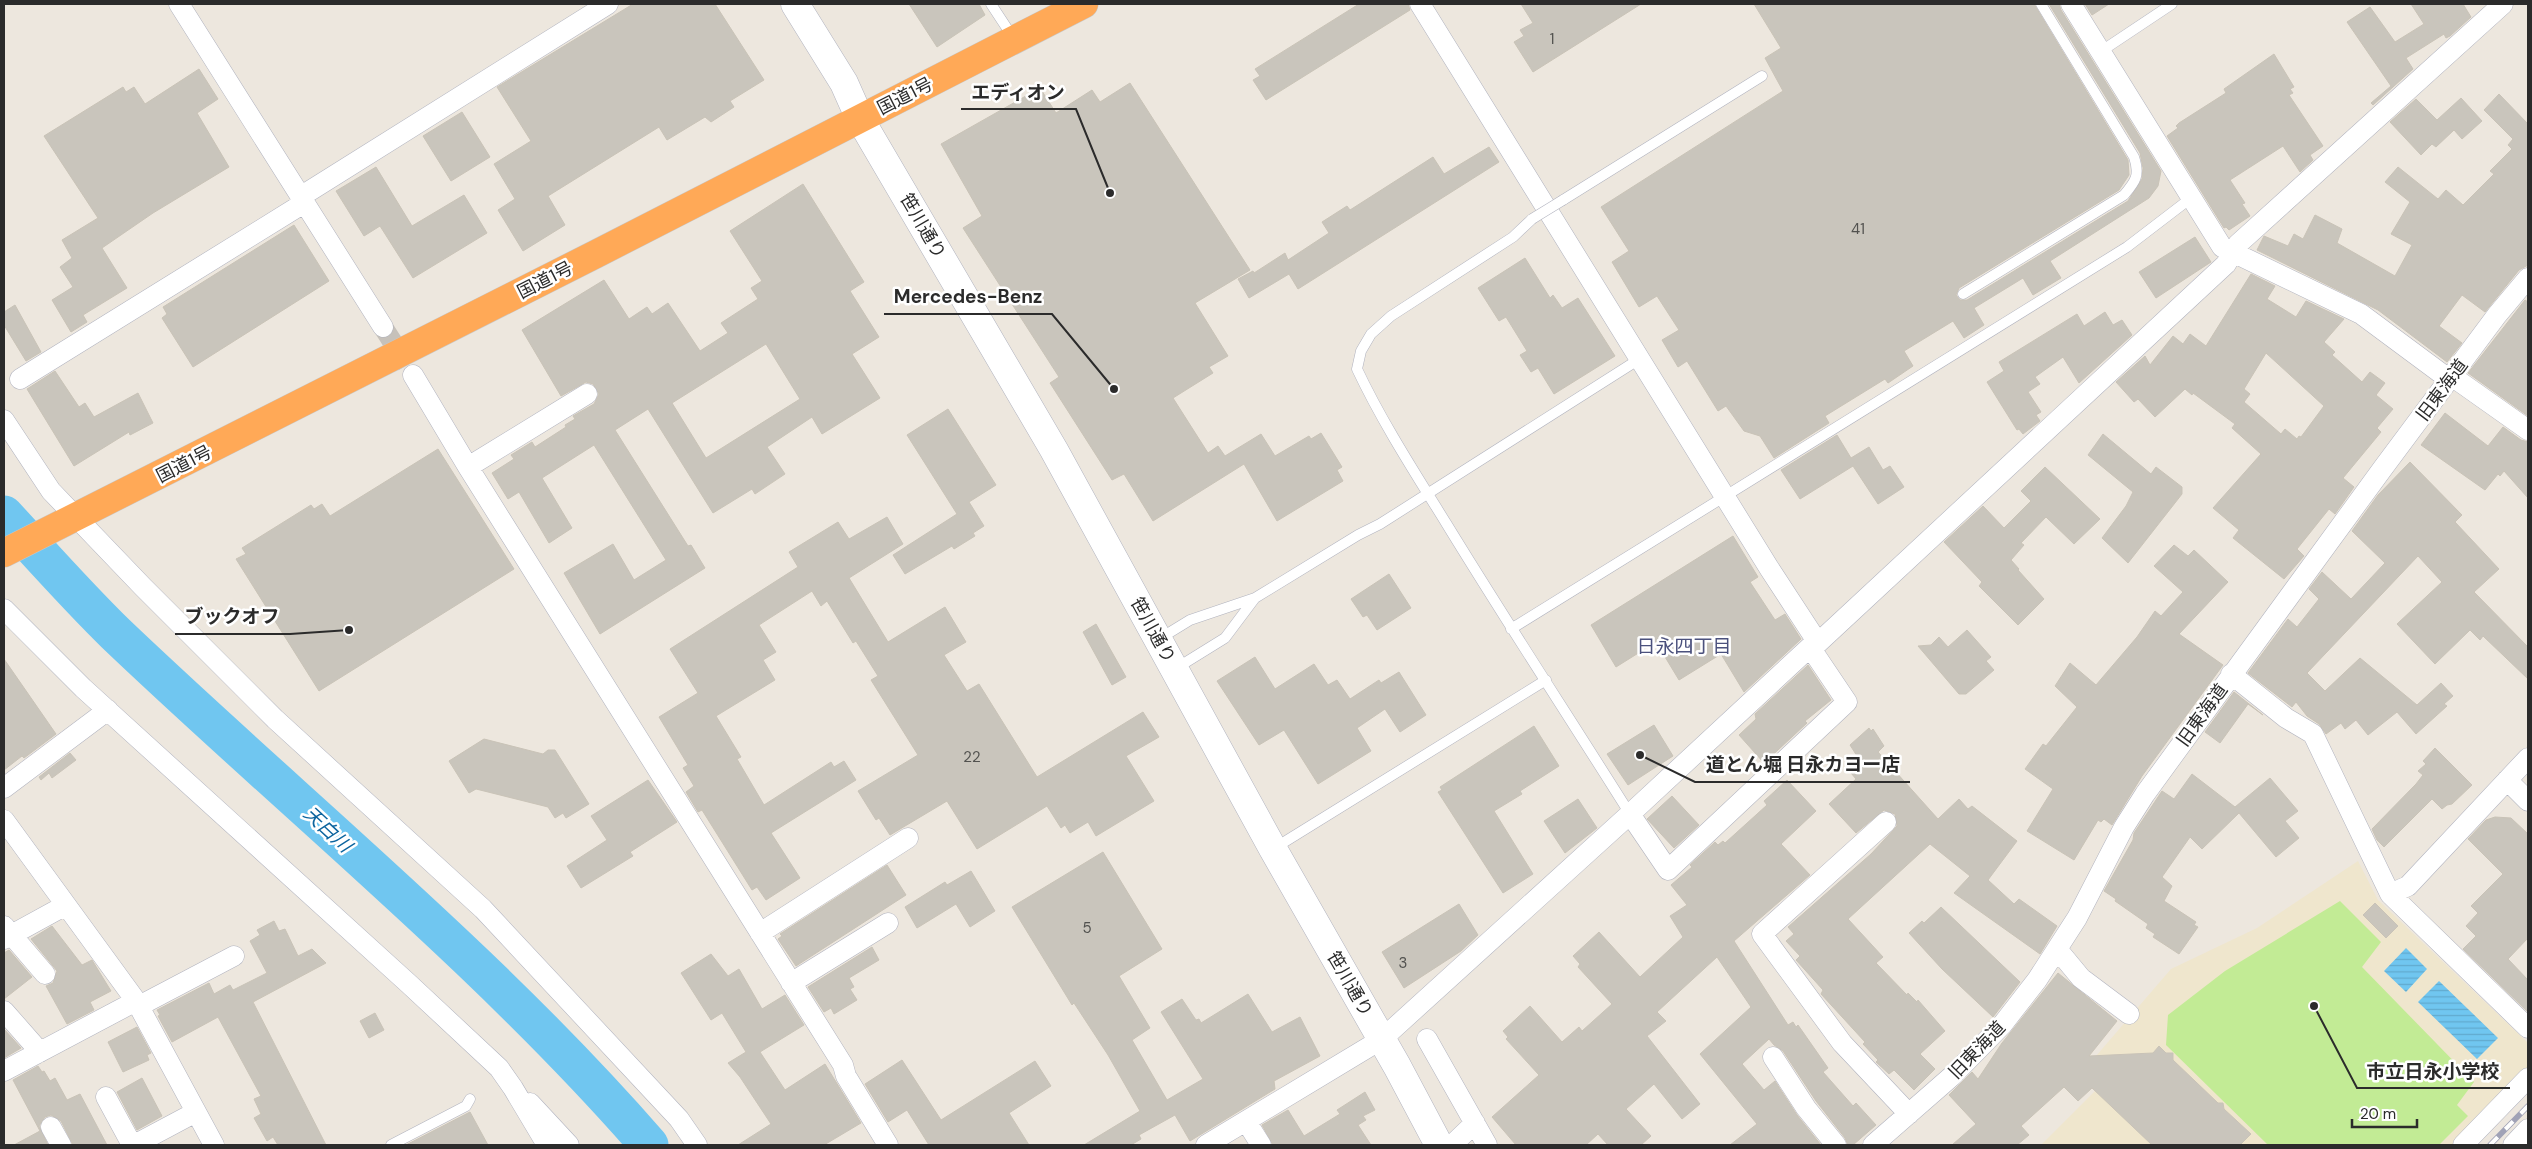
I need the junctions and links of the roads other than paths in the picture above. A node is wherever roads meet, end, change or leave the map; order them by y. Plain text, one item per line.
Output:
1 (179, 4) edge
2 (608, 4) edge
3 (795, 4) edge
4 (991, 4) edge
5 (1083, 4) edge
6 (1420, 4) edge
7 (2041, 4) edge
8 (2071, 4) edge
9 (2172, 4) edge
10 (2503, 4) edge
11 (1015, 40) junction
12 (2100, 52) junction
13 (1762, 76) dead end
14 (860, 119) junction
15 (2191, 198) junction
16 (302, 200) junction
17 (2234, 252) junction
18 (2528, 278) edge
19 (1963, 294) dead end
20 (382, 327) tunnel mouth
21 (1641, 358) junction
22 (413, 376) tunnel mouth
23 (20, 378) dead end
24 (2451, 379) junction
25 (587, 394) dead end
26 (4, 420) edge
27 (2528, 430) edge
28 (468, 467) junction
29 (1428, 494) junction
30 (1726, 496) junction
31 (79, 518) junction
32 (4, 554) edge
33 (1255, 598) junction
34 (4, 609) edge
35 (1511, 629) junction
36 (1159, 640) junction
37 (1814, 645) junction
38 (1175, 669) junction
39 (2231, 674) junction
40 (1546, 680) junction
41 (108, 710) junction
42 (2528, 758) edge
43 (2507, 780) junction
44 (4, 788) edge
45 (2528, 801) edge
46 (1630, 814) junction
47 (4, 820) edge
48 (1886, 822) dead end
49 (908, 838) dead end
50 (1273, 850) junction
51 (2390, 894) junction
52 (66, 905) junction
53 (888, 923) dead end
54 (6, 933) edge
55 (760, 933) junction
56 (2057, 949) junction
57 (234, 956) dead end
58 (45, 974) dead end
59 (791, 983) junction
60 (138, 1004) junction
61 (4, 1011) edge
62 (2129, 1014) dead end
63 (2528, 1028) edge
64 (1428, 1039) dead end
65 (1382, 1040) junction
66 (40, 1052) junction
67 (1772, 1056) dead end
68 (4, 1071) edge
69 (2528, 1078) edge
70 (514, 1088) junction
71 (106, 1098) dead end
72 (470, 1099) dead end
73 (196, 1112) junction
74 (1909, 1114) junction
75 (1246, 1121) junction
76 (1475, 1123) junction
77 (51, 1127) dead end
78 (2528, 1129) edge
79 (61, 1145) edge
80 (133, 1145) edge
81 (214, 1145) edge
82 (391, 1145) edge
83 (547, 1145) edge
84 (569, 1145) edge
85 (698, 1145) edge
86 (888, 1145) edge
87 (1206, 1145) edge
88 (1261, 1145) edge
89 (1439, 1145) edge
90 (1452, 1145) edge
91 (1487, 1145) edge
92 (1836, 1145) edge
93 (1873, 1145) edge
94 (2463, 1145) edge
95 (2513, 1145) edge

1 - 16 street
2 - 16 street
3 - 14 street, 笹川通り
4 - 11 lane
5 - 11 highway, 国道1号
6 - 21 street
7 - 19 lane
8 - 12 street
9 - 12 lane
10 - 17 street
11 - 14 highway, 国道1号
12 - 15 street
13 - 29 lane, bridge
14 - 31 highway, 国道1号
14 - 36 street, 笹川通り
15 - 17 street
15 - 30 lane
16 - 20 street
16 - 23 street
17 - 24 street
17 - 37 street
18 - 24 street, 旧東海道
21 - 29 lane
21 - 30 street
22 - 28 street
24 - 27 street
24 - 39 street, 旧東海道
25 - 28 street
26 - 31 street
28 - 55 street
29 - 33 lane
29 - 35 lane
30 - 35 lane
30 - 37 street
31 - 32 highway, 国道1号
31 - 85 street
33 - 36 lane
33 - 38 lane
34 - 41 street
35 - 40 lane
36 - 38 street, 笹川通り
37 - 46 street
37 - 46 street
38 - 50 street, 笹川通り
39 - 51 street
39 - 56 street, 旧東海道
40 - 46 lane
40 - 50 lane
41 - 44 street
41 - 70 street
42 - 43 street
43 - 45 street
43 - 51 street
46 - 65 street
47 - 52 street
48 - 74 street
49 - 55 street
50 - 65 street, 笹川通り
51 - 63 street
52 - 54 street
52 - 60 street
53 - 59 street
54 - 58 street
55 - 59 street
56 - 62 street
56 - 74 street, 旧東海道
57 - 60 street
59 - 86 street
60 - 66 street
60 - 73 street
61 - 66 street
64 - 76 street
65 - 75 street
65 - 89 street, 笹川通り
66 - 68 street
67 - 92 street
69 - 94 street
70 - 83 street
70 - 84 street
71 - 80 street
72 - 82 lane
73 - 80 street
73 - 81 street
74 - 93 street, 旧東海道
75 - 87 street
75 - 88 street
76 - 90 street
76 - 91 street
77 - 79 street
78 - 95 street

